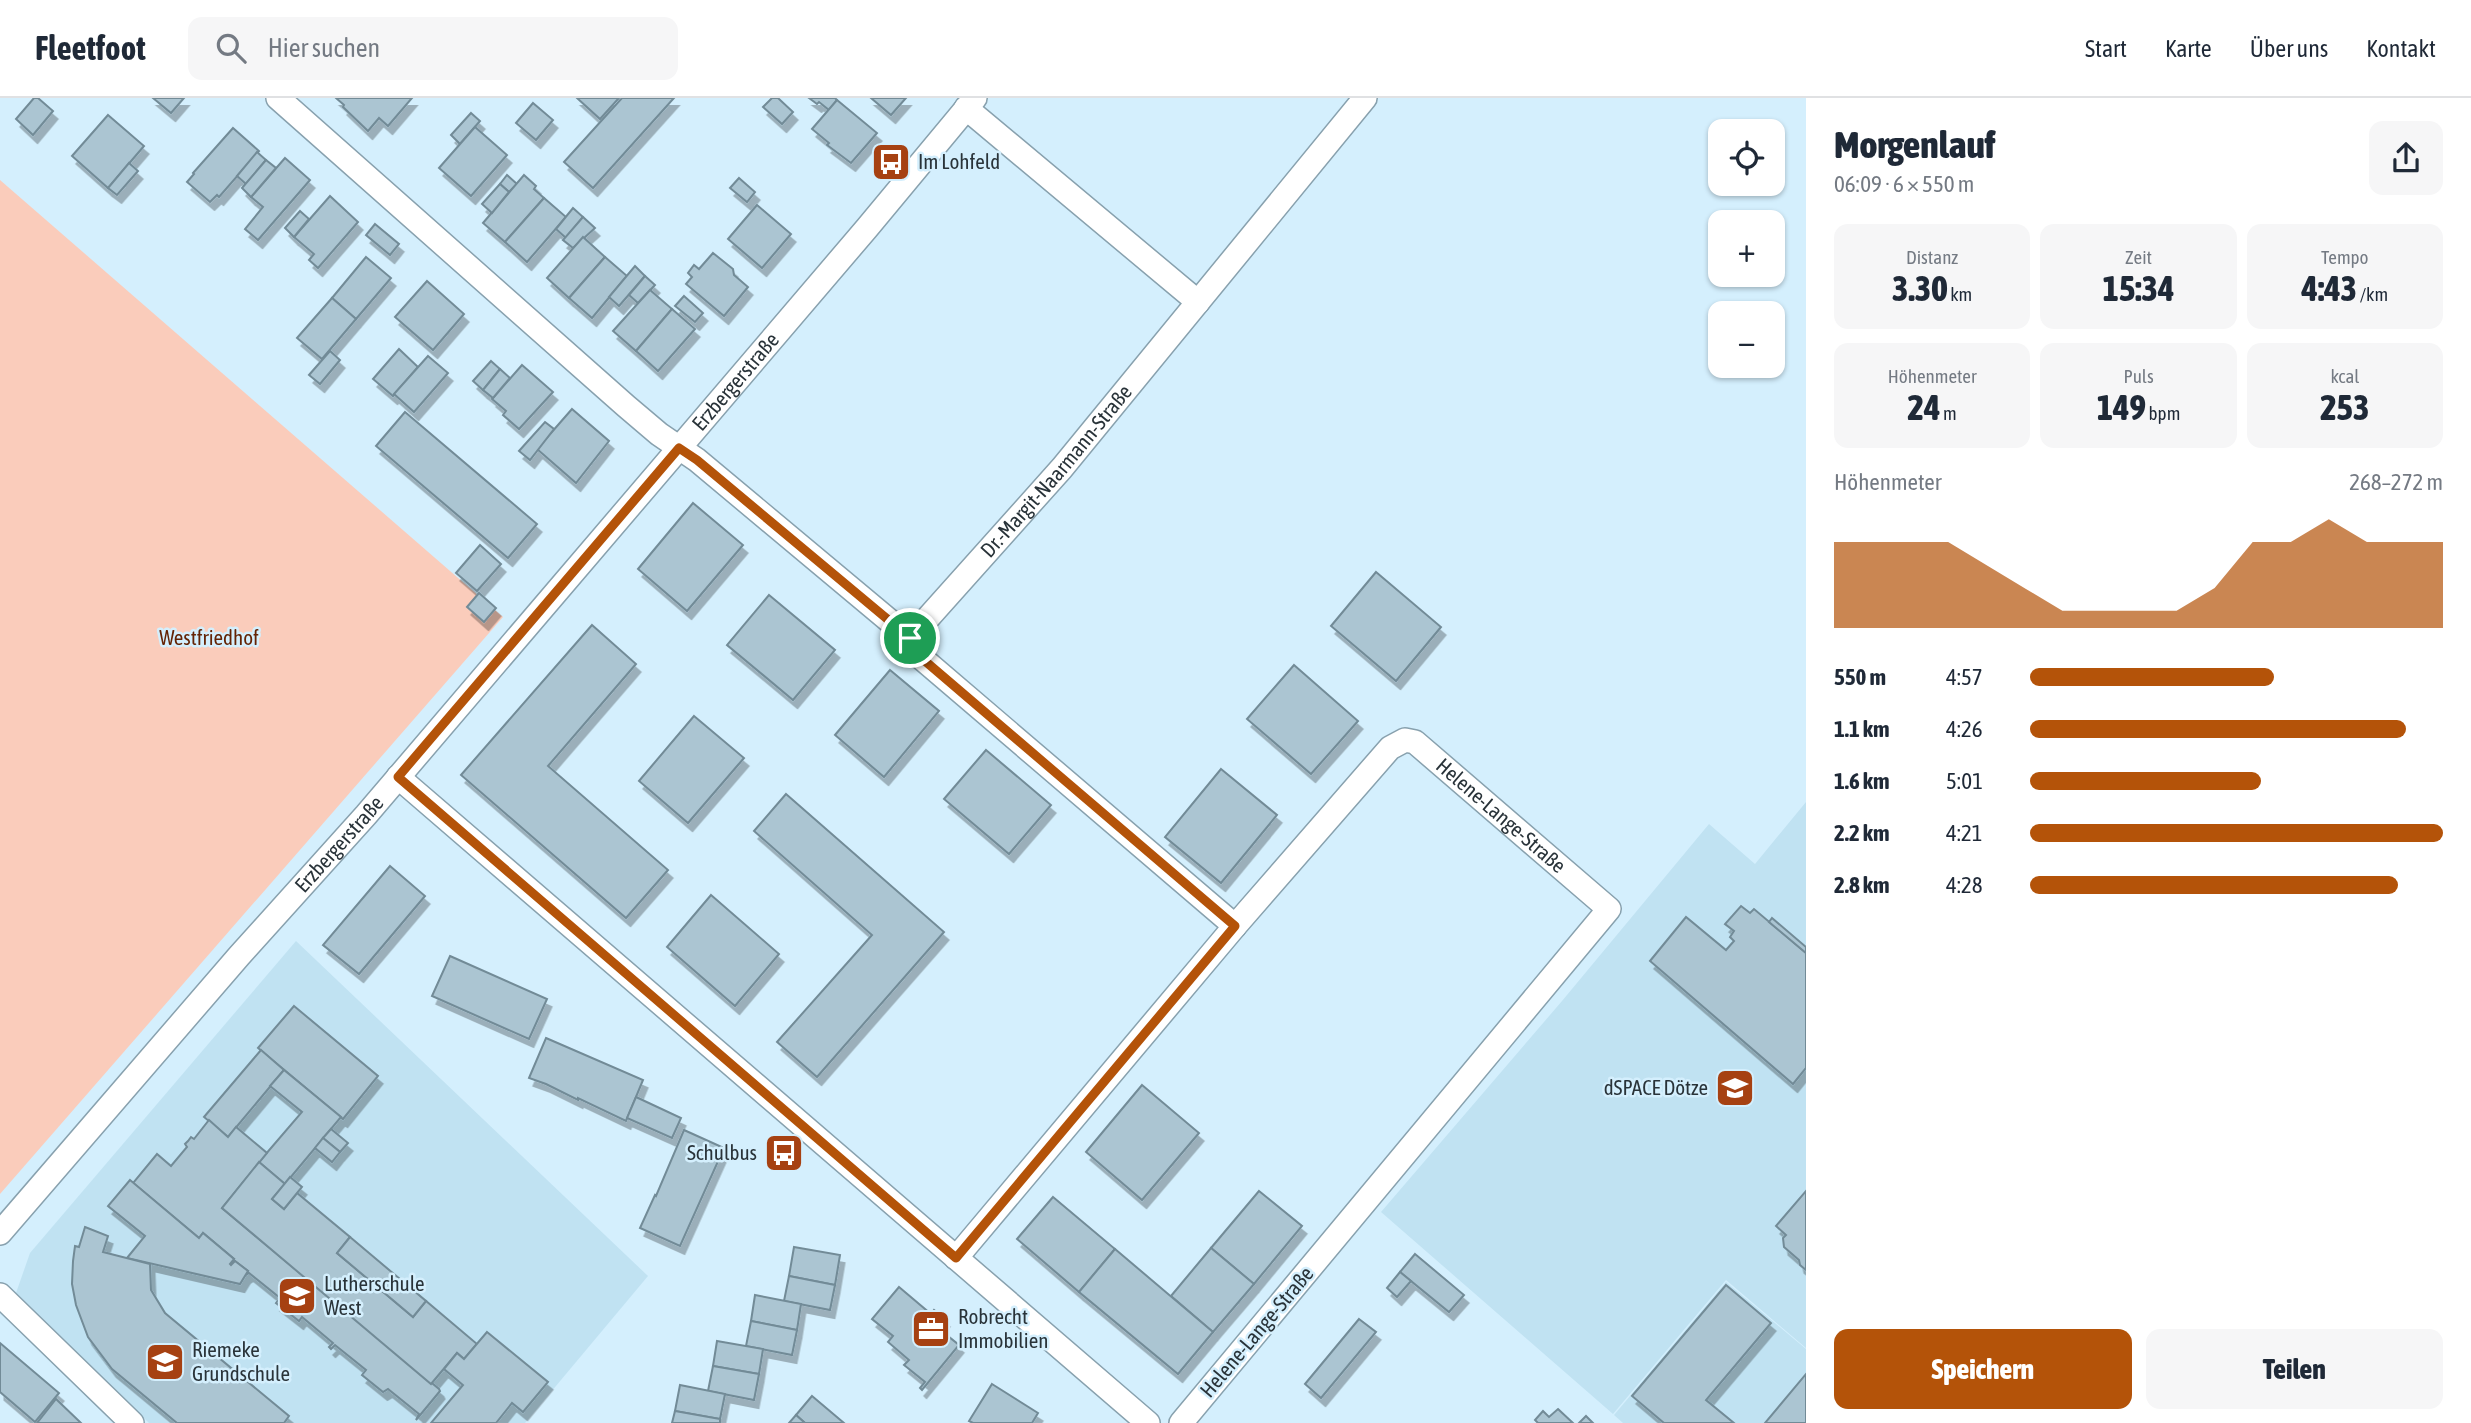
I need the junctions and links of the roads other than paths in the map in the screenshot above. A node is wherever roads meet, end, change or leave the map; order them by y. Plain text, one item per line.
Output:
1 (278, 98) edge
2 (1365, 98) edge
3 (970, 103) edge
4 (1198, 302) junction
5 (679, 448) junction
6 (910, 638) junction
7 (398, 777) junction
8 (1235, 926) junction
9 (0, 1233) edge
10 (956, 1258) junction
11 (0, 1295) edge
12 (132, 1423) edge
13 (1148, 1423) edge
14 (1181, 1423) edge

1 - 5 street
2 - 4 street, Dr.-Margit-Naarmann-Straße
3 - 4 street
3 - 5 street, Erzbergerstraße
4 - 6 street, Dr.-Margit-Naarmann-Straße
5 - 6 street
5 - 7 street, Erzbergerstraße
6 - 8 street
7 - 9 street, Erzbergerstraße
7 - 10 street
8 - 10 street, Helene-Lange-Straße
8 - 14 street, Helene-Lange-Straße
10 - 13 street
11 - 12 street

